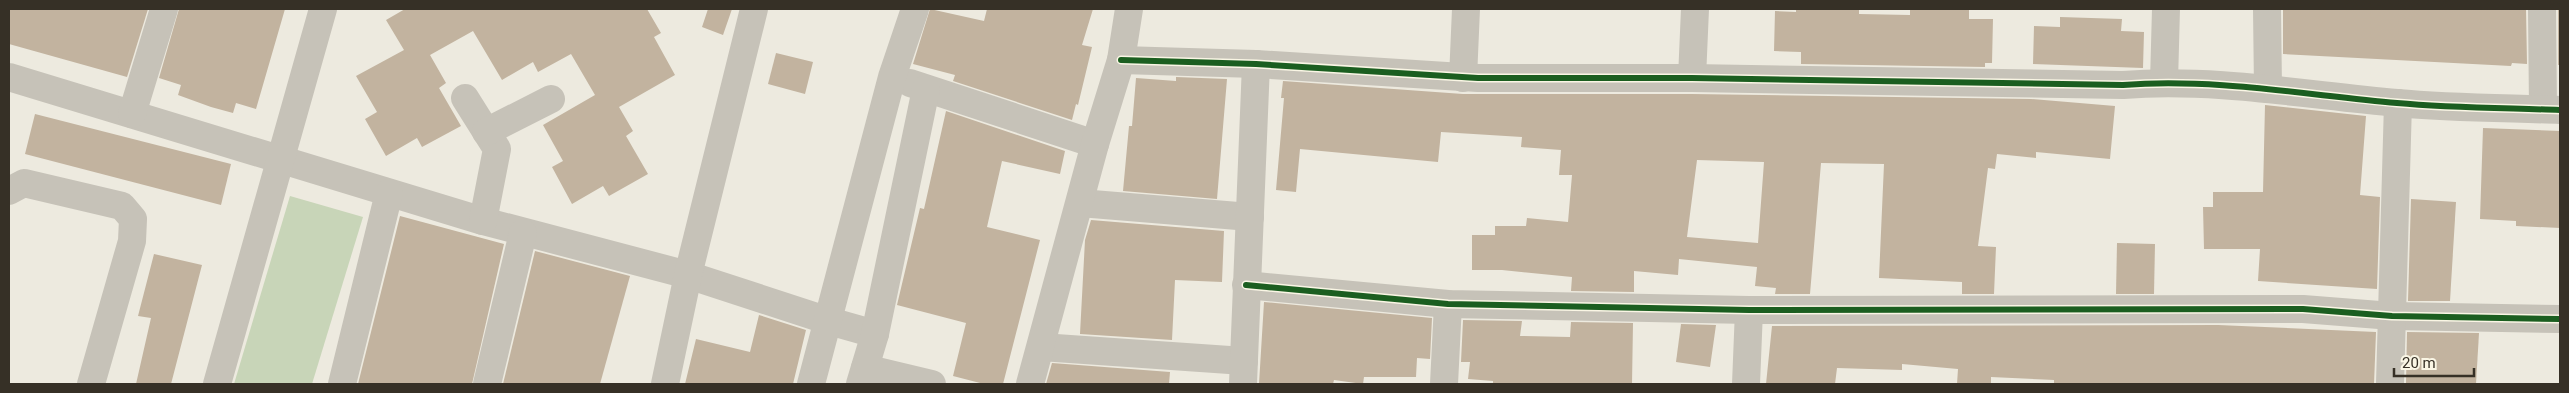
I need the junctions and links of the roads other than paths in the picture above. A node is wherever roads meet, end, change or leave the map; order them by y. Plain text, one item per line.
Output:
1 (164, 9) edge
2 (323, 9) edge
3 (754, 9) edge
4 (915, 9) edge
5 (1128, 9) edge
6 (1466, 9) edge
7 (1695, 9) edge
8 (2166, 9) edge
9 (2267, 9) edge
10 (2542, 9) edge
11 (1121, 60) junction
12 (1256, 64) junction
13 (9, 77) edge
14 (892, 77) junction
15 (1463, 78) junction
16 (1692, 78) junction
17 (2164, 82) junction
18 (926, 88) junction
19 (2268, 89) junction
20 (465, 98) dead end
21 (551, 99) dead end
22 (2398, 103) junction
23 (2552, 109) edge
24 (132, 114) junction
25 (486, 132) junction
26 (1094, 144) junction
27 (280, 160) junction
28 (9, 191) edge
29 (388, 193) junction
30 (1080, 203) junction
31 (1250, 217) junction
32 (484, 221) junction
33 (523, 233) junction
34 (688, 275) junction
35 (1246, 286) junction
36 (1448, 304) junction
37 (1749, 310) junction
38 (2392, 316) junction
39 (2560, 320) edge
40 (829, 321) junction
41 (875, 334) junction
42 (1041, 347) junction
43 (1244, 373) edge
44 (862, 376) edge
45 (91, 384) edge
46 (217, 384) edge
47 (342, 384) edge
48 (487, 384) edge
49 (665, 384) edge
50 (811, 384) edge
51 (932, 384) edge
52 (1030, 384) edge
53 (1444, 384) edge
54 (1746, 384) edge
55 (2390, 384) edge

1 - 24 street
2 - 27 street
3 - 34 street
4 - 14 street
5 - 11 street
6 - 15 street
7 - 16 street
8 - 17 street
9 - 19 street
10 - 23 street
11 - 12 street
11 - 26 street
12 - 15 street
12 - 31 street
13 - 24 street
14 - 18 street
14 - 40 street
15 - 16 street
16 - 17 street
17 - 19 street
18 - 26 street
18 - 41 street
19 - 22 street
20 - 25 street
21 - 25 street
22 - 23 street
22 - 38 street
24 - 27 street
25 - 32 street
26 - 30 street
27 - 29 street
27 - 46 street
28 - 45 street
29 - 32 street
29 - 47 street
30 - 31 street
30 - 42 street
31 - 35 street
32 - 33 street
33 - 34 street
33 - 48 street
34 - 40 street
34 - 49 street
35 - 36 street
35 - 43 street
36 - 37 street
36 - 53 street
37 - 38 street
37 - 54 street
38 - 39 street
38 - 55 street
40 - 41 street
40 - 50 street
41 - 44 street
42 - 43 street
42 - 52 street
44 - 51 street

